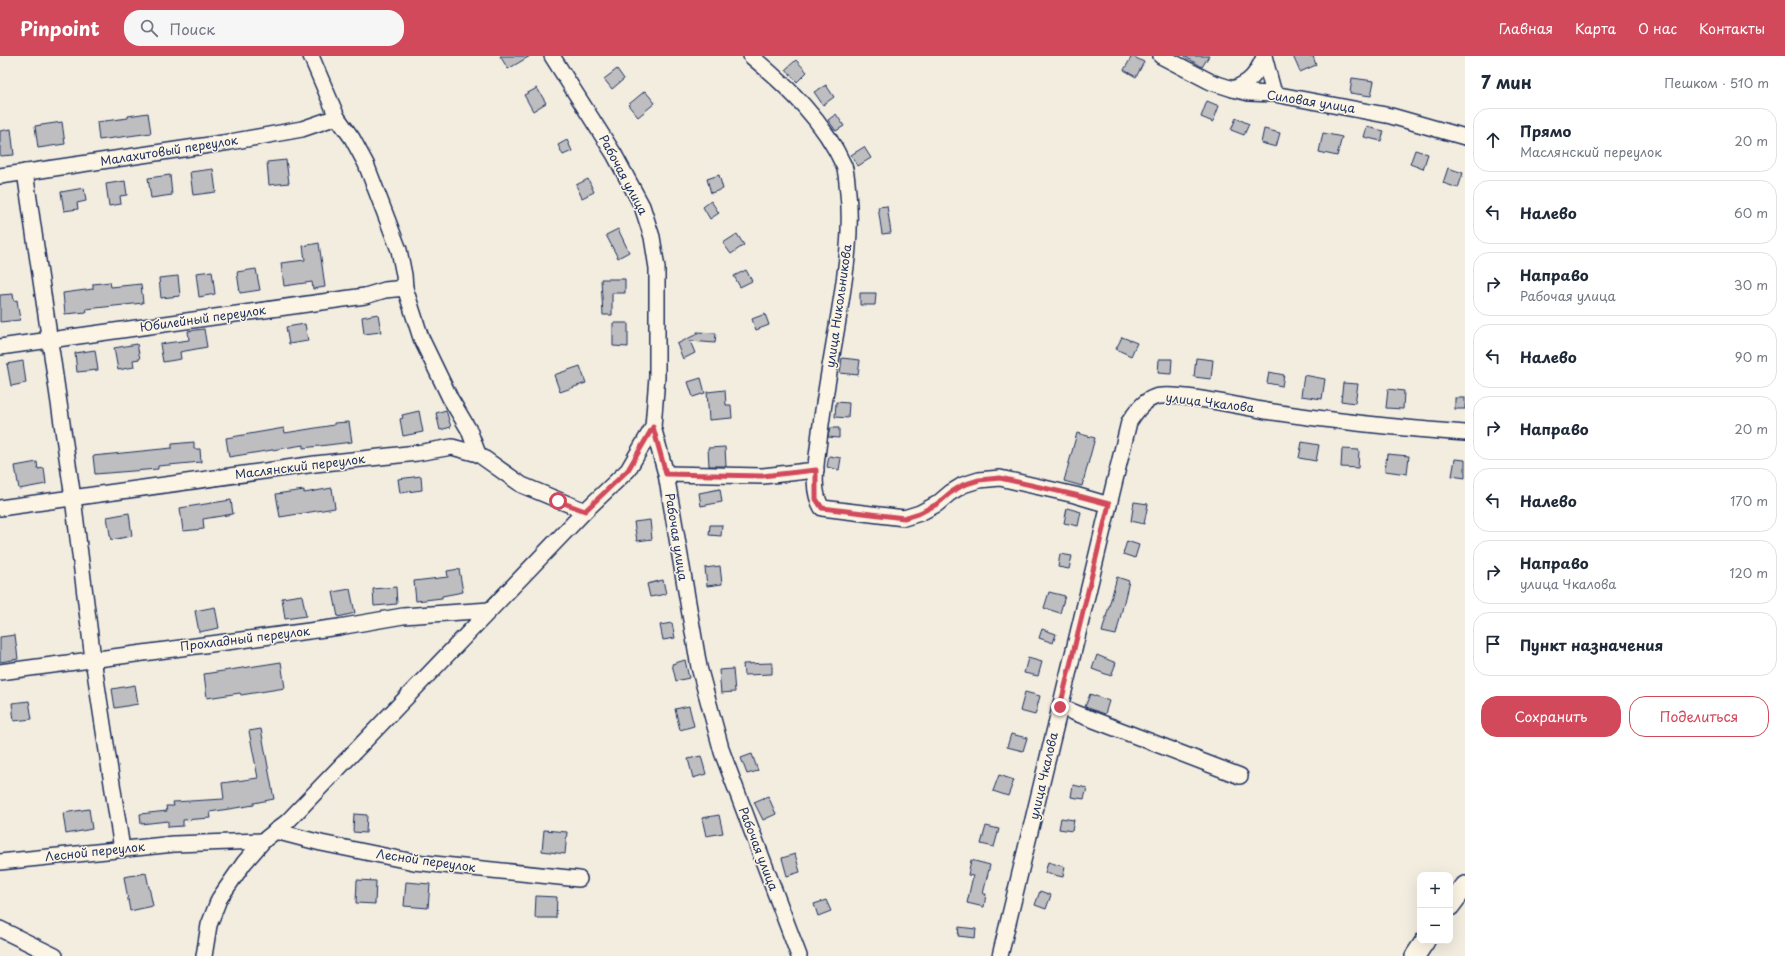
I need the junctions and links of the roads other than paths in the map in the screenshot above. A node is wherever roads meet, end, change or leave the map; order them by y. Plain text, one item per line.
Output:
1 (311, 56) edge
2 (552, 56) edge
3 (751, 56) edge
4 (1161, 56) edge
5 (1264, 56) edge
6 (1233, 90) junction
7 (1274, 94) junction
8 (337, 117) junction
9 (1465, 137) edge
10 (25, 172) junction
11 (0, 176) edge
12 (405, 288) junction
13 (50, 340) junction
14 (0, 347) edge
15 (653, 427) junction
16 (1465, 433) edge
17 (478, 454) junction
18 (816, 470) junction
19 (666, 474) junction
20 (74, 498) junction
21 (1109, 504) junction
22 (0, 508) edge
23 (585, 511) junction
24 (490, 610) junction
25 (93, 659) junction
26 (0, 672) edge
27 (1060, 707) junction
28 (1240, 776) dead end
29 (275, 831) junction
30 (263, 841) junction
31 (122, 849) junction
32 (0, 862) edge
33 (579, 879) dead end
34 (1465, 886) edge
35 (1453, 902) edge
36 (0, 928) edge
37 (1423, 944) edge
38 (56, 956) edge
39 (204, 956) edge
40 (799, 956) edge
41 (1000, 956) edge
42 (1415, 956) edge

1 - 8 street
2 - 15 street, Рабочая улица
3 - 18 street, улица Никольникова
4 - 6 street, Силовая улица
5 - 6 street
5 - 7 street
6 - 7 street, Силовая улица
7 - 9 street, Силовая улица
8 - 10 street, Малахитовый переулок
8 - 12 street
10 - 11 street, Малахитовый переулок
10 - 13 street
12 - 13 street, Юбилейный переулок
12 - 17 street
13 - 14 street, Юбилейный переулок
13 - 20 street
15 - 19 street, Рабочая улица
15 - 23 street
16 - 21 street, улица Чкалова
17 - 20 street, Маслянский переулок
17 - 23 street, Маслянский переулок
18 - 19 street
18 - 21 street, улица Никольникова
19 - 40 street, Рабочая улица
20 - 22 street, Маслянский переулок
20 - 25 street
21 - 27 street, улица Чкалова
23 - 24 street
24 - 25 street, Прохладный переулок
24 - 29 street
25 - 26 street, Прохладный переулок
25 - 31 street
27 - 28 street
27 - 41 street, улица Чкалова
29 - 30 street
29 - 33 street, Лесной переулок
30 - 31 street, Лесной переулок
30 - 39 street
31 - 32 street, Лесной переулок
34 - 35 main road
36 - 38 street
37 - 42 main road

